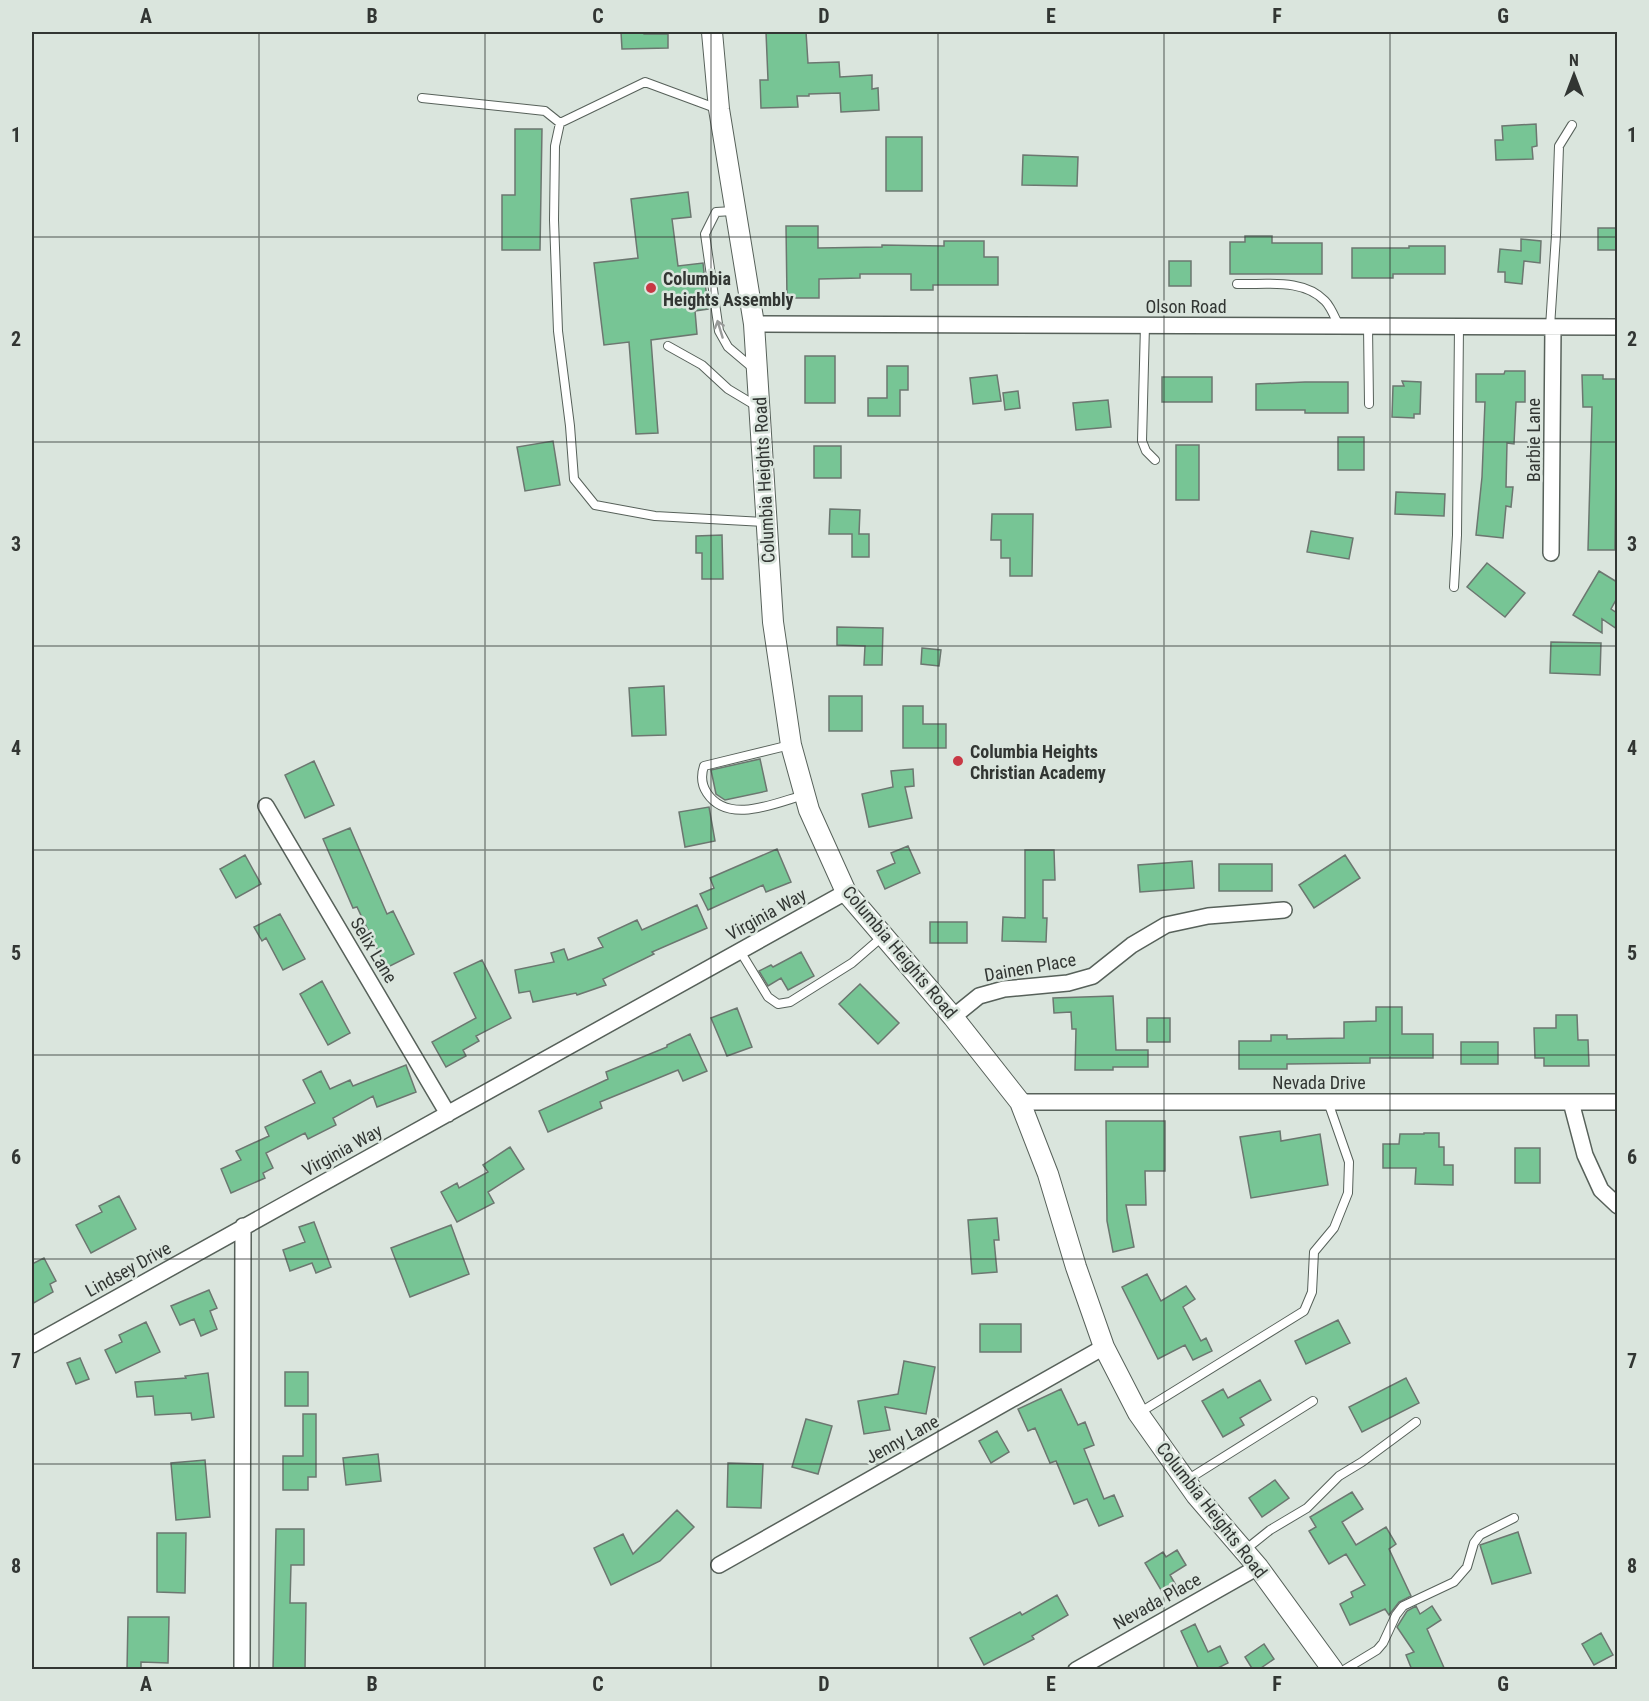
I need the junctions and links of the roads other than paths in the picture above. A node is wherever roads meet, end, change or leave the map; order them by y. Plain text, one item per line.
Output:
1 (712, 32) edge
2 (422, 98) dead end
3 (719, 109) junction
4 (560, 123) junction
5 (1572, 125) dead end
6 (736, 210) junction
7 (1237, 284) dead end
8 (754, 324) junction
9 (1145, 325) junction
10 (1339, 326) junction
11 (1368, 326) junction
12 (1459, 326) junction
13 (1552, 327) junction
14 (1617, 327) edge
15 (668, 346) dead end
16 (757, 372) junction
17 (1368, 404) dead end
18 (759, 408) junction
19 (1155, 460) dead end
20 (766, 522) junction
21 (1551, 553) dead end
22 (1454, 587) dead end
23 (791, 745) junction
24 (805, 794) junction
25 (266, 806) dead end
26 (846, 892) junction
27 (1284, 910) dead end
28 (883, 936) junction
29 (740, 951) junction
30 (953, 1017) junction
31 (1020, 1102) junction
32 (1328, 1102) junction
33 (1571, 1102) junction
34 (1617, 1102) edge
35 (448, 1114) junction
36 (1617, 1206) edge
37 (243, 1226) junction
38 (32, 1346) edge
39 (1104, 1347) junction
40 (1312, 1401) dead end
41 (1138, 1413) junction
42 (1416, 1422) dead end
43 (1186, 1481) junction
44 (1514, 1518) dead end
45 (1244, 1551) junction
46 (719, 1565) dead end
47 (1258, 1567) junction
48 (242, 1670) edge
49 (1076, 1670) edge
50 (1333, 1670) edge
51 (1344, 1670) edge

1 - 3 street, Columbia Heights Road
2 - 4 lane
3 - 4 lane
3 - 6 street, Columbia Heights Road
4 - 20 lane
5 - 13 lane
6 - 8 street, Columbia Heights Road
16 -> 6 lane
7 - 10 lane
8 - 9 street, Olson Road
8 - 16 street, Columbia Heights Road
9 - 10 street, Olson Road
9 - 19 lane
10 - 11 street, Olson Road
11 - 12 street, Olson Road
11 - 17 lane
12 - 13 street, Olson Road
12 - 22 lane
13 - 14 street, Olson Road
13 - 21 street, Barbie Lane
15 - 18 lane
16 - 18 street, Columbia Heights Road
18 - 20 street, Columbia Heights Road
20 - 23 street, Columbia Heights Road
23 - 24 street, Columbia Heights Road
23 - 24 lane
24 - 26 street, Columbia Heights Road
25 - 35 street, Selix Lane
26 - 28 street, Columbia Heights Road
26 - 29 street, Virginia Way
27 - 30 street, Dainen Place
28 - 29 lane
28 - 30 street, Columbia Heights Road
29 - 35 street, Virginia Way
30 - 31 street, Columbia Heights Road
31 - 32 street, Nevada Drive
31 - 39 street, Columbia Heights Road
32 - 33 street, Nevada Drive
32 - 41 lane
33 - 34 street, Nevada Drive
33 - 36 street
35 - 37 street, Virginia Way
37 - 38 street, Lindsey Drive
37 - 48 street
39 - 41 street, Columbia Heights Road
39 - 46 street, Jenny Lane
40 - 43 lane
41 - 43 street, Columbia Heights Road
42 - 45 lane
43 - 45 street, Columbia Heights Road
44 - 51 lane
45 - 47 street, Columbia Heights Road
47 - 49 street, Nevada Place
47 - 50 street, Columbia Heights Road

